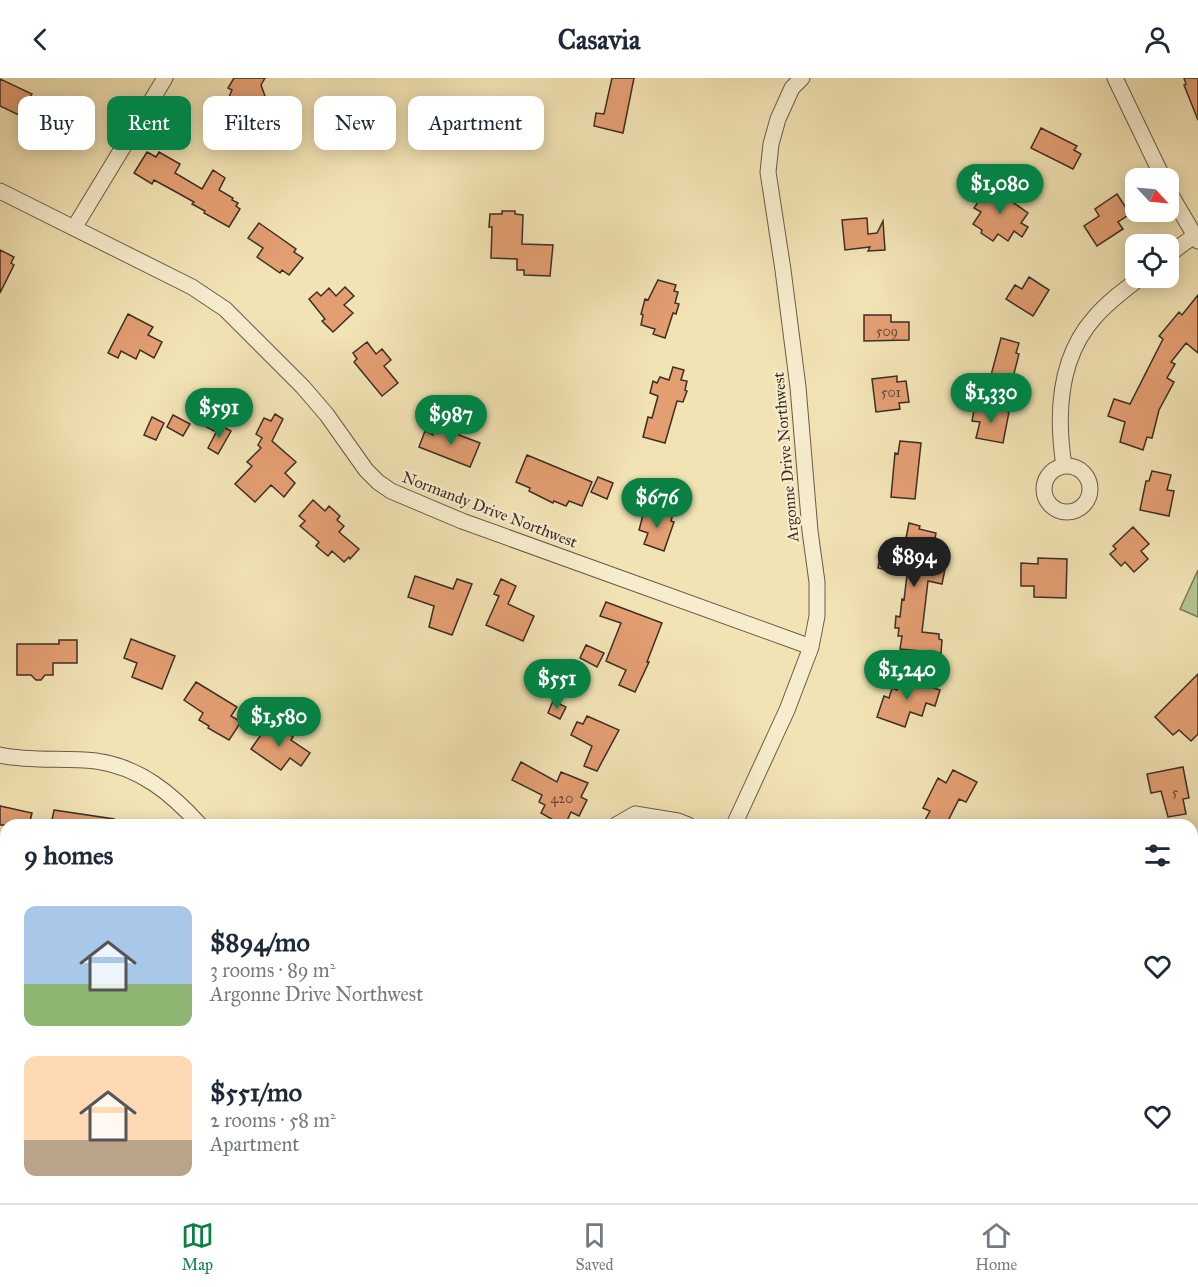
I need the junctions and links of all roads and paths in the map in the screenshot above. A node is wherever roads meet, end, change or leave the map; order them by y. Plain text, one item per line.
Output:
1 (165, 78) edge
2 (802, 78) edge
3 (1115, 78) edge
4 (1158, 168) edge
5 (0, 191) edge
6 (1179, 209) edge
7 (74, 228) junction
8 (1196, 238) edge
9 (1179, 248) edge
10 (1127, 288) edge
11 (1064, 465) dead end
12 (811, 647) junction
13 (0, 755) edge
14 (195, 819) edge
15 (626, 819) edge
16 (666, 819) edge
17 (737, 819) edge

1 - 7 street
2 - 12 street, Argonne Drive Northwest
3 - 4 street
5 - 7 street, Normandy Drive Northwest
6 - 8 street
7 - 12 street, Normandy Drive Northwest
8 - 9 street
10 - 11 street
12 - 17 street, Argonne Drive Northwest
13 - 14 street
15 - 16 street

